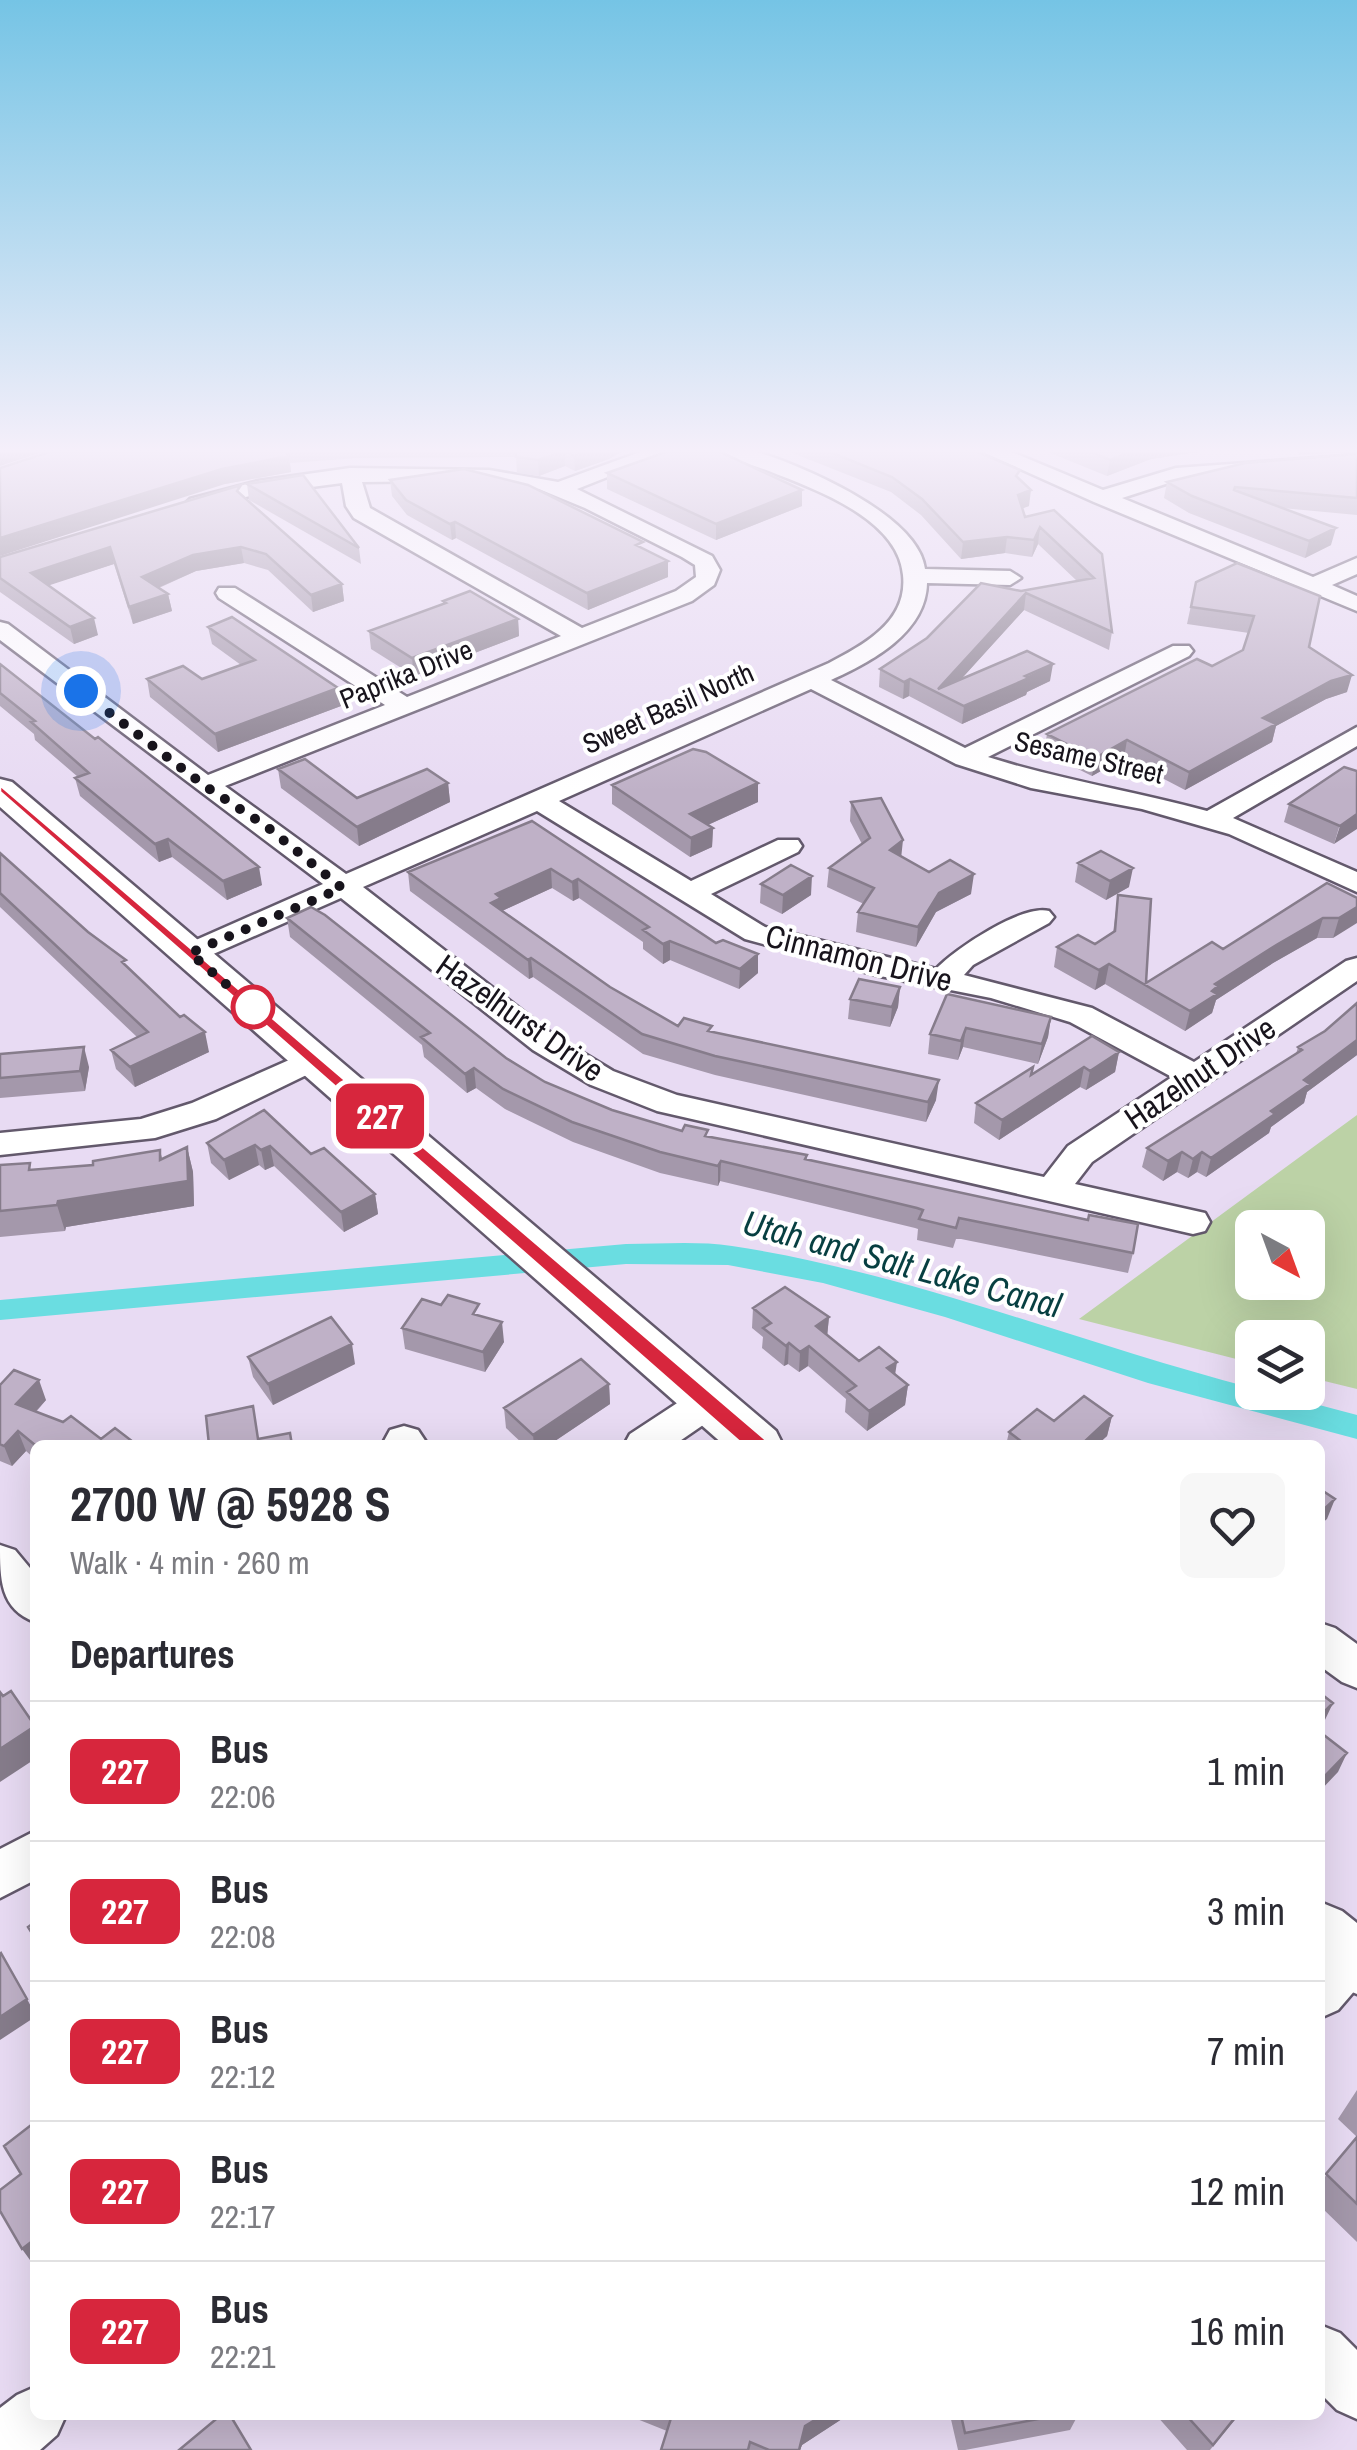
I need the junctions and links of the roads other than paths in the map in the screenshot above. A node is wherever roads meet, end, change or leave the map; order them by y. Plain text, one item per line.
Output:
1 (448, 562) edge
2 (705, 562) edge
3 (913, 562) edge
4 (1256, 562) edge
5 (1357, 565) edge
6 (918, 576) junction
7 (1010, 578) dead end
8 (1313, 586) junction
9 (227, 593) dead end
10 (1357, 604) edge
11 (0, 629) edge
12 (580, 638) junction
13 (1181, 651) dead end
14 (812, 680) junction
15 (404, 706) junction
16 (1357, 735) edge
17 (965, 758) junction
18 (205, 786) junction
19 (0, 789) edge
20 (540, 800) junction
21 (1212, 819) junction
22 (788, 846) dead end
23 (1357, 883) edge
24 (342, 888) junction
25 (688, 894) junction
26 (1039, 917) dead end
27 (190, 953) junction
28 (1357, 966) edge
29 (944, 979) junction
30 (314, 1059) junction
31 (1196, 1076) junction
32 (0, 1144) edge
33 (1055, 1190) junction
34 (1193, 1222) dead end
35 (708, 1402) junction
36 (651, 1440) edge
37 (752, 1440) edge
38 (0, 1562) edge
39 (30, 1598) edge
40 (1325, 1645) edge
41 (1357, 1670) edge
42 (30, 1856) edge
43 (0, 1876) edge
44 (1325, 2358) edge
45 (1357, 2390) edge
46 (31, 2420) edge
47 (0, 2446) edge

1 - 12 street
2 - 12 street, Paprika Drive
3 - 6 street
4 - 8 street
5 - 8 street
6 - 7 street
6 - 14 street, Sweet Basil North
8 - 10 street
9 - 15 street
11 - 18 street, Hazelhurst Drive
12 - 15 street, Paprika Drive
13 - 17 street
14 - 17 street, Sesame Street
14 - 20 street, Sweet Basil North
15 - 18 street, Paprika Drive
16 - 21 street
17 - 21 street, Sesame Street
18 - 24 street, Hazelhurst Drive
19 - 27 main road
20 - 24 street, Sweet Basil North
20 - 25 street, Cinnamon Drive
21 - 23 street, Sesame Street
22 - 25 street
24 - 27 street, Sweet Basil North
24 - 33 street, Hazelhurst Drive
25 - 29 street, Cinnamon Drive
26 - 29 street
27 - 30 main road
28 - 31 street, Hazelnut Drive
29 - 31 street, Cinnamon Drive
30 - 32 street
30 - 35 main road
31 - 33 street, Hazelnut Drive
33 - 34 street, Hazelhurst Drive
35 - 36 street
35 - 37 main road
38 - 39 street
40 - 41 street
42 - 43 street
44 - 45 street
46 - 47 street

